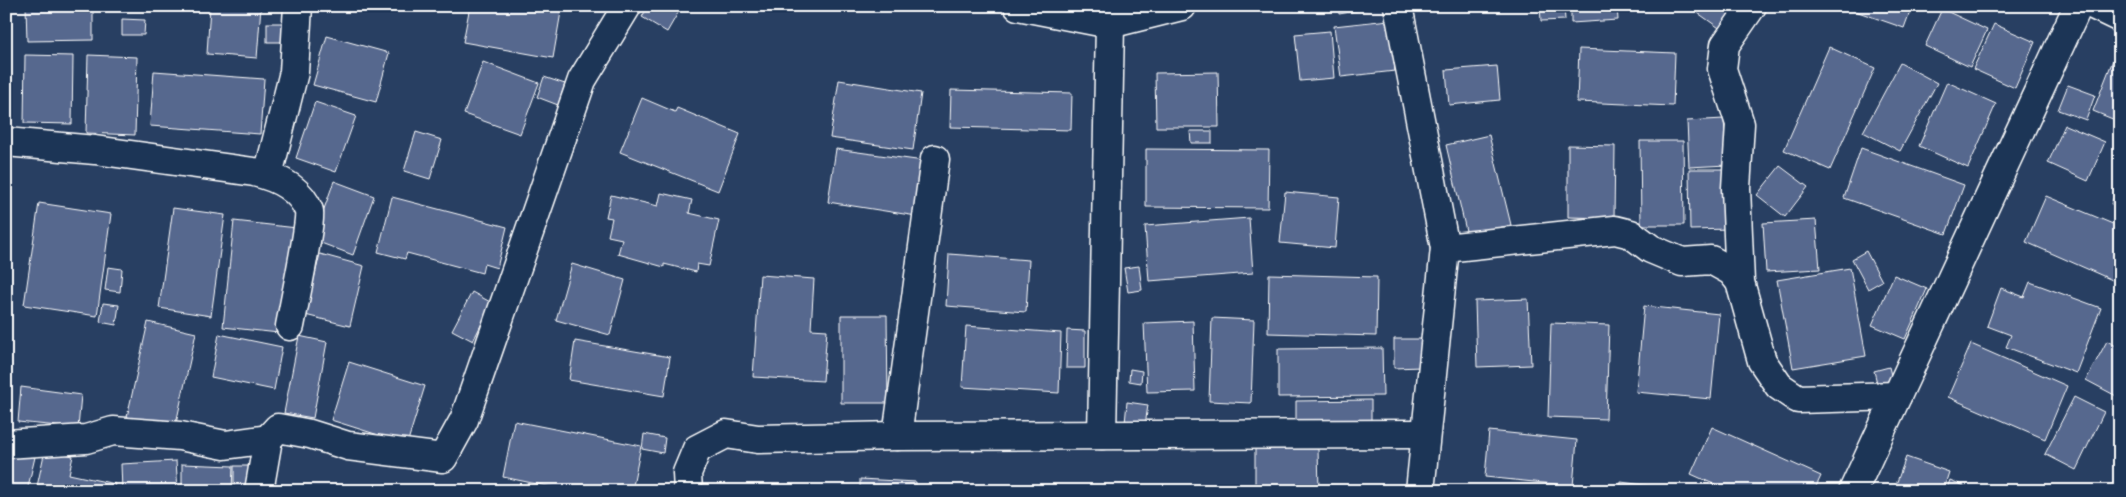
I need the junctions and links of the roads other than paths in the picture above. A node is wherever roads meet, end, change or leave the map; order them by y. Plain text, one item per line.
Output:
1 (298, 6) edge
2 (627, 6) edge
3 (1018, 6) edge
4 (1182, 6) edge
5 (1398, 6) edge
6 (1752, 6) edge
7 (2078, 6) edge
8 (2095, 6) edge
9 (2120, 18) edge
10 (1110, 24) junction
11 (6, 142) edge
12 (935, 159) dead end
13 (268, 175) junction
14 (1445, 248) junction
15 (1740, 282) junction
16 (290, 326) dead end
17 (1897, 396) junction
18 (1102, 434) junction
19 (1425, 434) junction
20 (897, 436) junction
21 (268, 439) junction
22 (6, 444) edge
23 (259, 491) edge
24 (688, 491) edge
25 (1420, 491) edge
26 (1853, 491) edge

1 - 13 street
2 - 21 street
3 - 10 street
4 - 10 street
5 - 14 street
6 - 15 street
7 - 17 street
8 - 9 street
10 - 18 street
11 - 13 street
12 - 20 street
13 - 16 street
14 - 15 street
14 - 19 street
15 - 17 street
17 - 26 street
18 - 19 street
18 - 20 street
19 - 25 street
20 - 24 street
21 - 22 street
21 - 23 street

